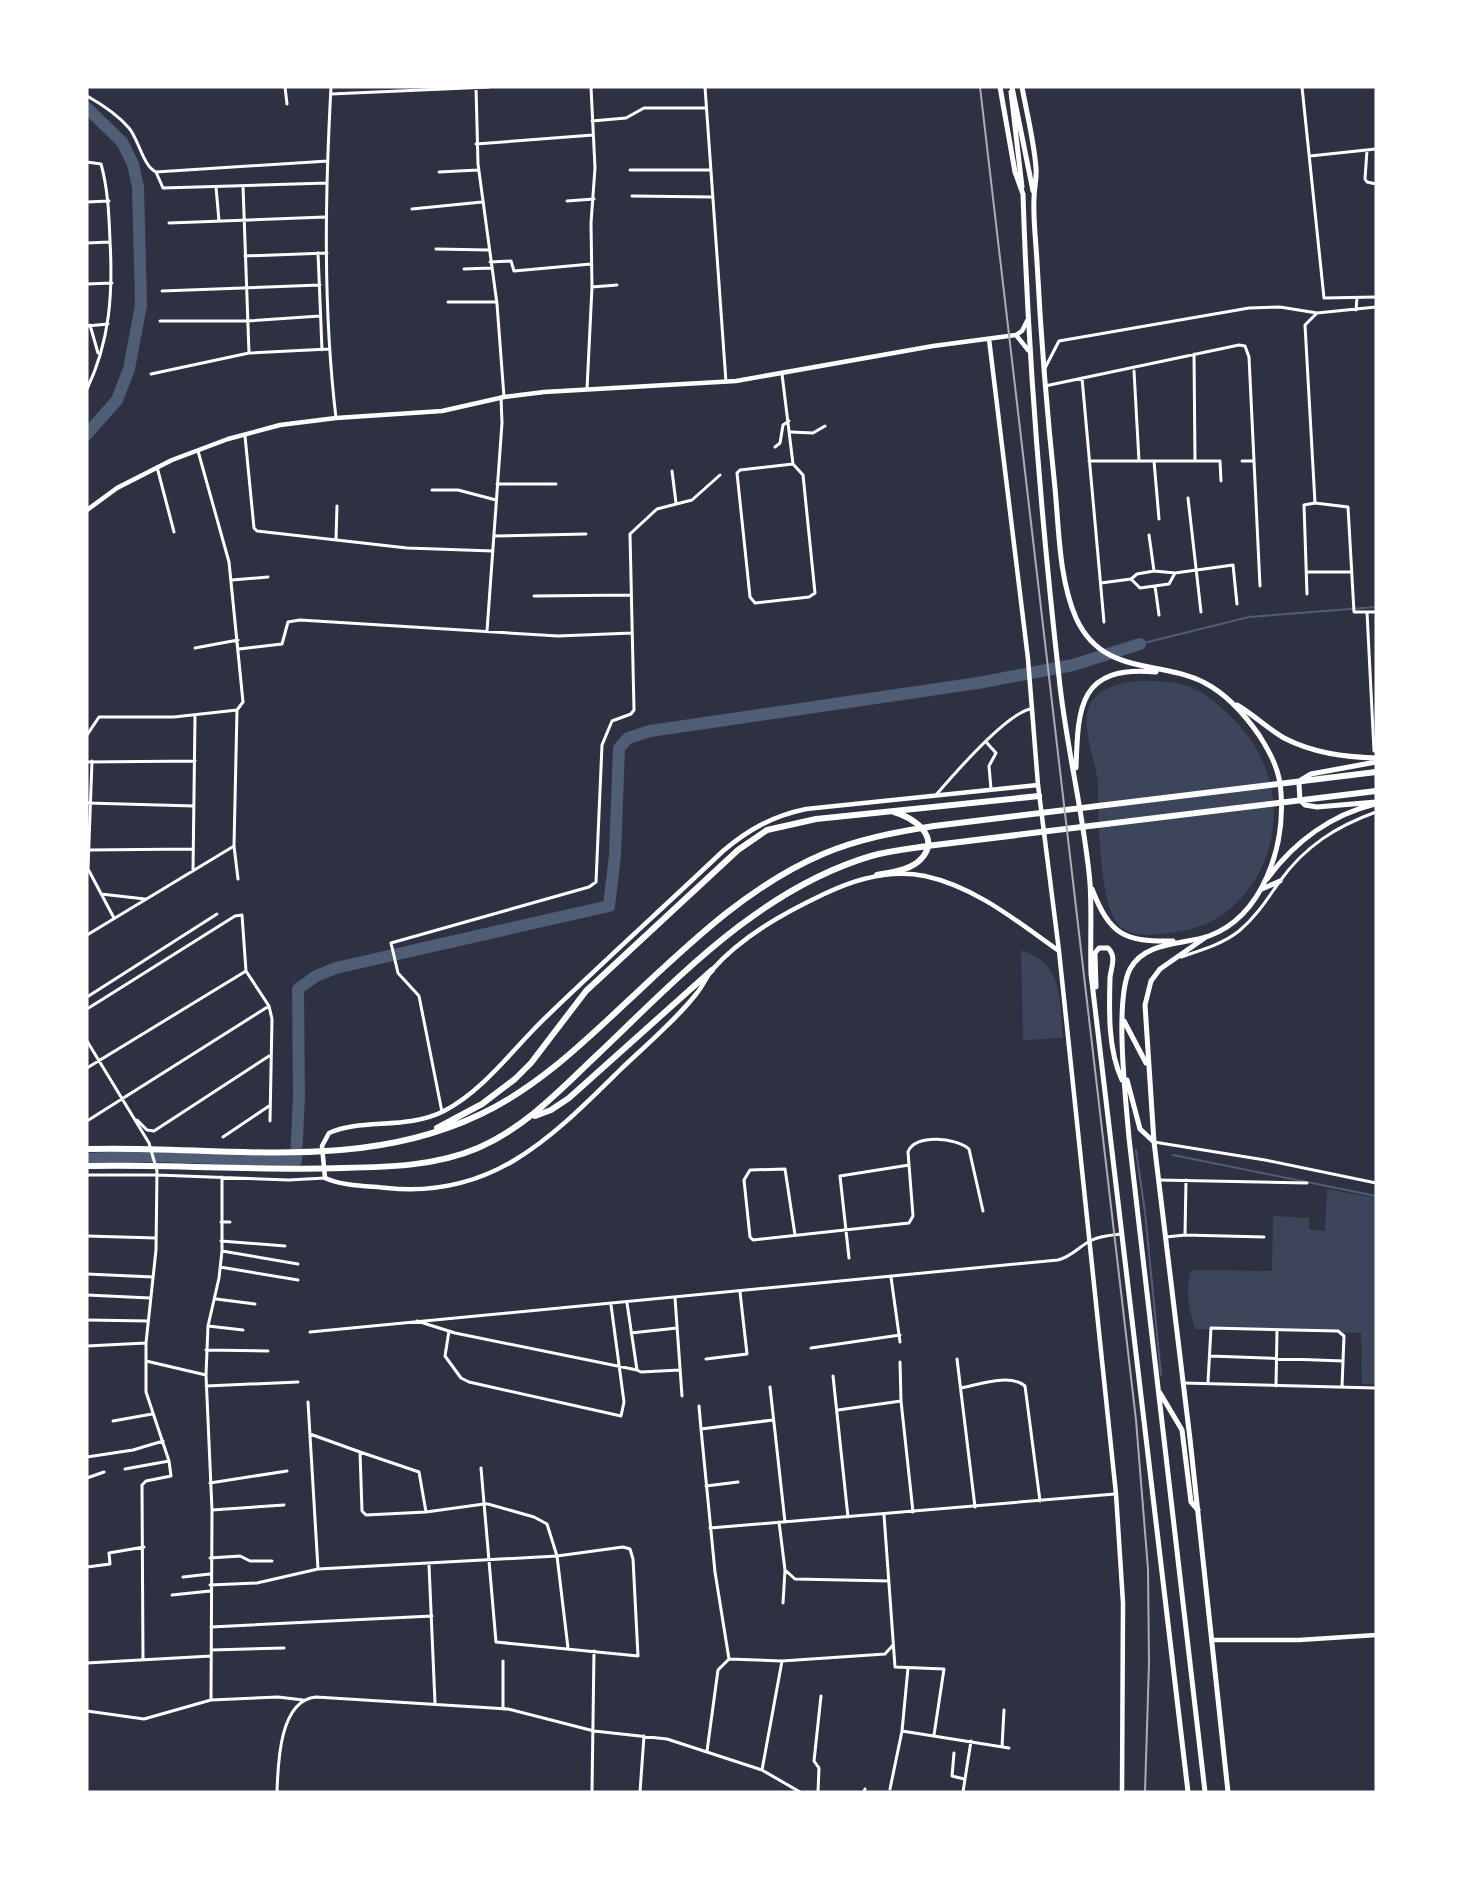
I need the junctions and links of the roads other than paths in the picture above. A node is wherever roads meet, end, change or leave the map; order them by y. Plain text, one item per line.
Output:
1 (285, 87) edge
2 (331, 87) edge
3 (489, 87) edge
4 (591, 87) edge
5 (705, 87) edge
6 (1000, 87) edge
7 (1011, 87) edge
8 (1022, 87) edge
9 (1302, 87) edge
10 (476, 88) edge
11 (331, 94) junction
12 (87, 96) edge
13 (287, 104) dead end
14 (706, 108) junction
15 (592, 121) junction
16 (593, 135) junction
17 (476, 144) junction
18 (1376, 148) edge
19 (1367, 150) junction
20 (1310, 156) junction
21 (328, 161) junction
22 (87, 162) edge
23 (478, 170) junction
24 (630, 170) dead end
25 (710, 171) junction
26 (156, 172) junction
27 (439, 172) dead end
28 (327, 183) junction
29 (1376, 184) edge
30 (243, 186) junction
31 (216, 187) junction
32 (1023, 194) junction
33 (632, 195) dead end
34 (712, 196) junction
35 (594, 199) junction
36 (1034, 199) junction
37 (109, 201) junction
38 (567, 201) dead end
39 (87, 202) edge
40 (482, 202) junction
41 (412, 209) dead end
42 (325, 217) junction
43 (244, 220) junction
44 (219, 221) junction
45 (169, 223) dead end
46 (110, 242) junction
47 (87, 243) edge
48 (436, 249) dead end
49 (489, 250) junction
50 (318, 253) junction
51 (327, 253) junction
52 (245, 256) junction
53 (490, 262) junction
54 (591, 264) junction
55 (491, 268) junction
56 (464, 269) dead end
57 (113, 283) junction
58 (87, 284) edge
59 (320, 285) junction
60 (617, 285) dead end
61 (592, 287) junction
62 (246, 289) junction
63 (162, 291) dead end
64 (1376, 297) edge
65 (1357, 298) junction
66 (448, 302) dead end
67 (496, 302) junction
68 (1376, 307) edge
69 (1356, 310) junction
70 (1317, 313) junction
71 (320, 316) junction
72 (160, 321) dead end
73 (247, 321) junction
74 (1027, 321) junction
75 (108, 324) junction
76 (89, 325) edge
77 (1016, 335) junction
78 (989, 339) junction
79 (330, 349) junction
80 (322, 350) junction
81 (1028, 350) junction
82 (249, 353) junction
83 (1194, 354) junction
84 (98, 355) junction
85 (1134, 370) dead end
86 (1043, 373) junction
87 (150, 374) dead end
88 (782, 374) junction
89 (1082, 378) junction
90 (726, 382) junction
91 (1044, 386) junction
92 (87, 389) edge
93 (587, 389) junction
94 (502, 397) junction
95 (336, 418) junction
96 (789, 421) junction
97 (825, 426) dead end
98 (791, 432) junction
99 (244, 434) junction
100 (775, 447) dead end
101 (198, 450) junction
102 (1089, 461) junction
103 (1138, 461) junction
104 (1155, 461) junction
105 (1195, 461) junction
106 (1242, 461) dead end
107 (1254, 461) junction
108 (794, 464) junction
109 (157, 467) junction
110 (672, 471) dead end
111 (720, 476) dead end
112 (1221, 481) dead end
113 (497, 484) junction
114 (556, 484) dead end
115 (432, 490) dead end
116 (1188, 498) dead end
117 (496, 500) junction
118 (676, 503) junction
119 (1315, 503) junction
120 (337, 506) dead end
121 (87, 510) edge
122 (1159, 519) dead end
123 (174, 532) dead end
124 (586, 534) dead end
125 (1149, 535) dead end
126 (494, 536) junction
127 (336, 539) junction
128 (493, 551) junction
129 (1195, 570) junction
130 (1154, 571) junction
131 (1306, 572) junction
132 (1352, 572) junction
133 (1175, 573) junction
134 (268, 577) dead end
135 (1131, 579) junction
136 (232, 580) junction
137 (1101, 583) junction
138 (1155, 586) junction
139 (1260, 586) dead end
140 (1307, 594) dead end
141 (631, 595) junction
142 (534, 596) dead end
143 (1237, 604) dead end
144 (1201, 612) dead end
145 (1367, 612) junction
146 (1376, 612) edge
147 (1159, 615) dead end
148 (1104, 622) dead end
149 (488, 631) junction
150 (632, 633) junction
151 (238, 640) junction
152 (195, 648) dead end
153 (239, 649) junction
154 (1170, 673) junction
155 (1233, 703) junction
156 (1030, 709) junction
157 (237, 710) junction
158 (195, 716) junction
159 (87, 735) edge
160 (987, 743) junction
161 (1375, 746) edge
162 (1374, 751) dead end
163 (1376, 760) edge
164 (195, 761) junction
165 (89, 762) edge
166 (1376, 772) edge
167 (1076, 778) junction
168 (1038, 785) junction
169 (991, 789) junction
170 (1376, 791) edge
171 (935, 796) junction
172 (1039, 796) junction
173 (89, 803) edge
174 (1376, 803) edge
175 (194, 806) junction
176 (888, 811) junction
177 (1376, 812) edge
178 (234, 846) junction
179 (192, 849) junction
180 (88, 850) edge
181 (193, 871) junction
182 (878, 875) junction
183 (238, 879) dead end
184 (1280, 881) junction
185 (1090, 884) junction
186 (1263, 886) junction
187 (101, 894) junction
188 (147, 899) junction
189 (217, 914) dead end
190 (114, 918) junction
191 (87, 935) edge
192 (1207, 936) junction
193 (1190, 940) junction
194 (1059, 951) junction
195 (1179, 958) junction
196 (712, 970) junction
197 (246, 971) junction
198 (87, 997) edge
199 (269, 1006) junction
200 (87, 1009) edge
201 (1096, 1009) junction
202 (1123, 1020) junction
203 (87, 1041) edge
204 (269, 1056) junction
205 (99, 1061) junction
206 (1147, 1064) junction
207 (1123, 1067) junction
208 (87, 1068) edge
209 (1124, 1086) junction
210 (122, 1098) junction
211 (270, 1106) junction
212 (442, 1112) junction
213 (532, 1117) junction
214 (135, 1120) junction
215 (87, 1121) edge
216 (270, 1121) dead end
217 (224, 1137) dead end
218 (418, 1138) junction
219 (1154, 1142) junction
220 (87, 1149) edge
221 (909, 1165) junction
222 (87, 1166) edge
223 (157, 1173) junction
224 (87, 1175) edge
225 (222, 1177) junction
226 (325, 1178) junction
227 (1159, 1180) junction
228 (1186, 1180) junction
229 (1307, 1183) dead end
230 (1376, 1183) edge
231 (982, 1211) dead end
232 (221, 1222) junction
233 (230, 1222) dead end
234 (846, 1229) junction
235 (1121, 1234) junction
236 (795, 1235) junction
237 (1185, 1235) junction
238 (87, 1236) edge
239 (1166, 1237) junction
240 (1264, 1237) dead end
241 (156, 1238) junction
242 (220, 1241) junction
243 (1089, 1241) junction
244 (285, 1246) dead end
245 (222, 1251) junction
246 (849, 1258) dead end
247 (298, 1264) dead end
248 (220, 1267) junction
249 (87, 1274) edge
250 (153, 1277) junction
251 (891, 1277) junction
252 (298, 1280) dead end
253 (740, 1292) junction
254 (87, 1295) edge
255 (150, 1298) junction
256 (675, 1298) junction
257 (216, 1299) junction
258 (627, 1303) junction
259 (255, 1304) dead end
260 (611, 1305) junction
261 (87, 1320) edge
262 (148, 1321) junction
263 (415, 1321) junction
264 (208, 1326) junction
265 (677, 1328) junction
266 (243, 1330) dead end
267 (1276, 1330) junction
268 (449, 1331) junction
269 (310, 1332) dead end
270 (631, 1333) junction
271 (900, 1335) junction
272 (900, 1342) dead end
273 (146, 1343) junction
274 (87, 1346) edge
275 (811, 1348) dead end
276 (206, 1350) junction
277 (268, 1351) dead end
278 (1209, 1356) junction
279 (706, 1359) dead end
280 (957, 1359) dead end
281 (1276, 1359) junction
282 (145, 1361) junction
283 (1343, 1361) junction
284 (900, 1362) dead end
285 (620, 1366) junction
286 (637, 1370) junction
287 (680, 1370) junction
288 (206, 1375) junction
289 (833, 1376) dead end
290 (298, 1382) dead end
291 (1208, 1382) junction
292 (1183, 1383) junction
293 (206, 1386) junction
294 (1276, 1386) junction
295 (770, 1387) dead end
296 (1342, 1387) junction
297 (961, 1388) junction
298 (1376, 1388) edge
299 (1158, 1389) junction
300 (682, 1396) dead end
301 (901, 1401) junction
302 (308, 1402) dead end
303 (699, 1406) dead end
304 (837, 1410) junction
305 (152, 1414) junction
306 (773, 1420) junction
307 (113, 1421) dead end
308 (701, 1429) junction
309 (310, 1434) junction
310 (163, 1441) junction
311 (360, 1452) junction
312 (87, 1457) edge
313 (169, 1461) junction
314 (481, 1468) dead end
315 (125, 1469) dead end
316 (287, 1471) dead end
317 (104, 1472) dead end
318 (87, 1478) edge
319 (738, 1482) dead end
320 (210, 1483) junction
321 (706, 1486) junction
322 (1116, 1494) junction
323 (1040, 1501) junction
324 (484, 1504) junction
325 (284, 1505) dead end
326 (975, 1507) junction
327 (212, 1510) junction
328 (1198, 1510) junction
329 (426, 1512) junction
330 (913, 1513) junction
331 (884, 1515) junction
332 (848, 1517) junction
333 (778, 1522) junction
334 (785, 1522) junction
335 (710, 1528) junction
336 (144, 1547) junction
337 (557, 1557) junction
338 (210, 1558) junction
339 (272, 1561) dead end
340 (489, 1562) junction
341 (429, 1565) junction
342 (87, 1567) edge
343 (318, 1569) junction
344 (785, 1570) junction
345 (210, 1574) junction
346 (183, 1577) dead end
347 (889, 1581) junction
348 (210, 1585) junction
349 (210, 1591) junction
350 (172, 1595) dead end
351 (783, 1603) dead end
352 (432, 1616) junction
353 (211, 1627) junction
354 (1376, 1635) edge
355 (1213, 1640) junction
356 (894, 1645) junction
357 (284, 1648) dead end
358 (568, 1648) junction
359 (211, 1650) junction
360 (594, 1651) junction
361 (211, 1656) junction
362 (143, 1659) junction
363 (729, 1659) junction
364 (503, 1661) dead end
365 (782, 1662) junction
366 (87, 1663) edge
367 (908, 1668) junction
368 (821, 1696) dead end
369 (211, 1700) junction
370 (303, 1700) junction
371 (435, 1703) junction
372 (503, 1709) junction
373 (1004, 1710) dead end
374 (87, 1711) edge
375 (594, 1731) junction
376 (902, 1731) junction
377 (934, 1735) junction
378 (644, 1736) junction
379 (971, 1741) junction
380 (1002, 1747) junction
381 (1009, 1748) dead end
382 (707, 1750) junction
383 (954, 1753) dead end
384 (762, 1770) junction
385 (964, 1779) junction
386 (890, 1789) dead end
387 (277, 1792) edge
388 (592, 1792) edge
389 (640, 1792) edge
390 (800, 1792) edge
391 (818, 1792) edge
392 (963, 1792) edge
393 (1122, 1792) edge
394 (1188, 1792) edge
395 (1205, 1792) edge
396 (1228, 1792) edge

1 - 13 street
2 - 11 street
3 - 10 street
4 - 15 street
5 - 14 street
6 - 32 highway
7 - 32 highway
7 - 36 highway
8 - 36 highway
9 - 20 street
10 - 11 street
10 - 17 street
11 - 21 street
12 - 26 street
14 - 15 street
14 - 25 street
15 - 16 street
16 - 17 street
16 - 35 street
17 - 23 street
18 - 19 street
19 - 20 street
19 - 29 street
20 - 65 street
21 - 26 street
21 - 28 street
22 - 37 street
23 - 27 street
23 - 40 street
24 - 25 street
25 - 34 street
26 - 31 street
28 - 30 street
28 - 42 street
30 - 31 street
30 - 43 street
31 - 44 street
32 - 74 highway
33 - 34 street
34 - 90 street
35 - 38 street
35 - 54 street
36 - 86 highway
37 - 39 street
37 - 46 street
40 - 41 street
40 - 49 street
42 - 43 street
42 - 51 street
43 - 44 street
43 - 52 street
44 - 45 street
46 - 47 street
46 - 57 street
48 - 49 street
49 - 53 street
50 - 51 street
50 - 52 street
50 - 59 street
51 - 79 street
52 - 62 street
53 - 54 street
53 - 55 street
54 - 61 street
55 - 56 street
55 - 67 street
57 - 58 street
57 - 75 street
59 - 62 street
59 - 71 street
60 - 61 street
61 - 93 street
62 - 63 street
62 - 73 street
64 - 65 street
65 - 69 street
66 - 67 street
67 - 94 street
68 - 69 street
69 - 70 street
70 - 86 street
70 - 119 street
71 - 73 street
71 - 80 street
72 - 73 street
73 - 82 street
74 - 77 street
74 - 81 highway
75 - 76 street
75 - 84 street
76 - 84 street
77 - 78 street
77 - 81 street
78 - 88 street
78 - 156 street
79 - 80 street
79 - 95 street
80 - 82 street
81 - 167 highway
82 - 87 street
83 - 89 street
83 - 105 street
83 - 107 street
84 - 92 street
85 - 103 street
86 - 91 highway
88 - 90 street
88 - 96 street
89 - 91 street
89 - 102 street
90 - 93 street
91 - 154 highway
93 - 94 street
94 - 95 street
94 - 113 street
95 - 99 street
96 - 98 street
96 - 100 street
97 - 98 street
98 - 108 street
99 - 101 street
99 - 127 street
101 - 109 street
101 - 136 street
102 - 103 street
102 - 137 street
103 - 104 street
104 - 105 street
104 - 122 street
105 - 112 street
106 - 107 street
107 - 139 street
108 - 108 street
109 - 121 street
109 - 123 street
110 - 118 street
111 - 118 street
113 - 114 street
113 - 117 street
115 - 117 street
116 - 129 street
117 - 126 street
118 - 141 street
119 - 131 street
119 - 132 street
120 - 127 street
124 - 126 street
125 - 130 street
126 - 128 street
127 - 128 street
128 - 149 street
129 - 133 street
129 - 143 street
129 - 144 street
130 - 133 street
130 - 135 street
131 - 132 street
131 - 140 street
132 - 145 street
133 - 138 street
134 - 136 street
135 - 137 street
135 - 138 street
136 - 151 street
137 - 148 street
138 - 147 street
141 - 142 street
141 - 150 street
145 - 146 street
145 - 161 street
149 - 150 street
149 - 153 street
150 - 212 street
151 - 152 street
151 - 153 street
153 - 157 street
154 - 155 highway
154 - 167 highway
155 - 163 highway
155 - 186 highway
156 - 160 street
156 - 168 street
157 - 158 street
157 - 178 street
158 - 159 street
158 - 164 street
160 - 169 street
160 - 171 street
161 - 162 street
163 - 174 highway
164 - 165 street
164 - 175 street
165 - 173 street
166 - 218 highway
167 - 185 highway
168 - 169 street
168 - 172 street
169 - 171 street
170 - 213 highway
171 - 212 street
172 - 176 highway
172 - 194 street
173 - 175 street
173 - 180 street
174 - 186 highway
175 - 179 street
176 - 182 highway
176 - 218 highway
177 - 184 street
178 - 181 street
178 - 183 street
179 - 180 street
179 - 181 street
180 - 187 street
181 - 188 street
182 - 194 street
182 - 196 street
184 - 186 highway
184 - 195 street
185 - 193 highway
185 - 201 highway
186 - 192 highway
187 - 188 street
187 - 190 street
188 - 190 street
189 - 198 street
190 - 191 street
192 - 193 highway
192 - 195 highway
193 - 202 highway
194 - 243 street
195 - 206 highway
196 - 213 highway
196 - 226 street
197 - 199 street
197 - 200 street
197 - 205 street
199 - 204 street
199 - 210 street
201 - 209 highway
201 - 235 highway
202 - 206 highway
202 - 207 highway
203 - 205 street
204 - 211 street
204 - 214 street
205 - 208 street
205 - 210 street
206 - 219 highway
207 - 209 highway
207 - 219 highway
209 - 299 highway
210 - 214 street
210 - 215 street
211 - 216 street
211 - 217 street
212 - 226 street
213 - 222 highway
214 - 223 street
218 - 220 highway
219 - 227 highway
219 - 230 street
221 - 231 street
221 - 234 street
221 - 234 street
223 - 224 street
223 - 225 street
223 - 241 street
225 - 226 street
225 - 232 street
227 - 228 street
227 - 239 highway
228 - 229 street
228 - 237 street
232 - 233 street
232 - 242 street
234 - 236 street
234 - 246 street
235 - 243 street
235 - 394 highway
236 - 236 street
237 - 239 street
237 - 240 street
238 - 241 street
239 - 292 highway
241 - 250 street
242 - 244 street
242 - 245 street
243 - 251 street
243 - 322 street
245 - 247 street
245 - 248 street
248 - 252 street
248 - 257 street
249 - 250 street
250 - 255 street
251 - 253 street
251 - 271 street
253 - 256 street
253 - 279 street
254 - 255 street
255 - 262 street
256 - 258 street
256 - 265 street
257 - 259 street
257 - 264 street
258 - 260 street
258 - 270 street
260 - 263 street
260 - 285 street
261 - 262 street
262 - 273 street
263 - 268 street
263 - 269 street
264 - 266 street
264 - 276 street
265 - 270 street
265 - 287 street
267 - 278 street
267 - 281 street
267 - 283 street
268 - 285 street
268 - 285 street
270 - 286 street
271 - 272 street
271 - 275 street
273 - 274 street
273 - 282 street
276 - 277 street
276 - 288 street
278 - 281 street
278 - 291 street
280 - 297 street
281 - 283 street
281 - 294 street
282 - 288 street
282 - 305 street
283 - 296 street
284 - 301 street
285 - 286 street
286 - 287 street
287 - 300 street
288 - 293 street
289 - 304 street
290 - 293 street
291 - 292 street
291 - 294 street
292 - 328 highway
293 - 320 street
294 - 296 street
295 - 306 street
296 - 298 street
297 - 323 street
297 - 326 street
299 - 328 highway
299 - 395 highway
301 - 304 street
301 - 330 street
302 - 309 street
303 - 308 street
304 - 332 street
305 - 307 street
305 - 310 street
306 - 308 street
306 - 334 street
308 - 321 street
309 - 311 street
309 - 343 street
310 - 312 street
310 - 313 street
311 - 329 street
311 - 329 street
313 - 315 street
313 - 336 street
314 - 324 street
316 - 320 street
317 - 318 street
319 - 321 street
320 - 327 street
321 - 335 street
322 - 323 street
322 - 393 street
323 - 326 street
324 - 329 street
324 - 337 street
324 - 340 street
325 - 327 street
326 - 330 street
327 - 338 street
328 - 355 highway
330 - 331 street
331 - 332 street
331 - 347 street
332 - 334 street
333 - 334 street
333 - 335 street
333 - 344 street
335 - 363 street
336 - 342 street
336 - 362 street
337 - 340 street
337 - 358 street
337 - 360 street
338 - 339 street
338 - 345 street
340 - 341 street
340 - 358 street
341 - 343 street
341 - 352 street
343 - 348 street
344 - 347 street
344 - 351 street
345 - 346 street
345 - 348 street
347 - 356 street
348 - 349 street
349 - 350 street
349 - 353 street
352 - 353 street
352 - 371 street
353 - 359 street
354 - 355 street
355 - 396 highway
356 - 365 street
356 - 367 street
357 - 359 street
358 - 360 street
359 - 361 street
360 - 375 street
361 - 362 street
361 - 369 street
362 - 366 street
363 - 365 street
363 - 382 street
364 - 372 street
365 - 384 street
367 - 376 street
367 - 377 street
368 - 391 street
369 - 370 street
369 - 374 street
370 - 371 street
370 - 387 street
371 - 372 street
372 - 375 street
373 - 380 street
375 - 378 street
375 - 388 street
376 - 377 street
376 - 386 street
377 - 379 street
378 - 382 street
378 - 389 street
379 - 380 street
379 - 385 street
380 - 381 street
382 - 384 street
383 - 385 street
384 - 390 street
385 - 392 street

